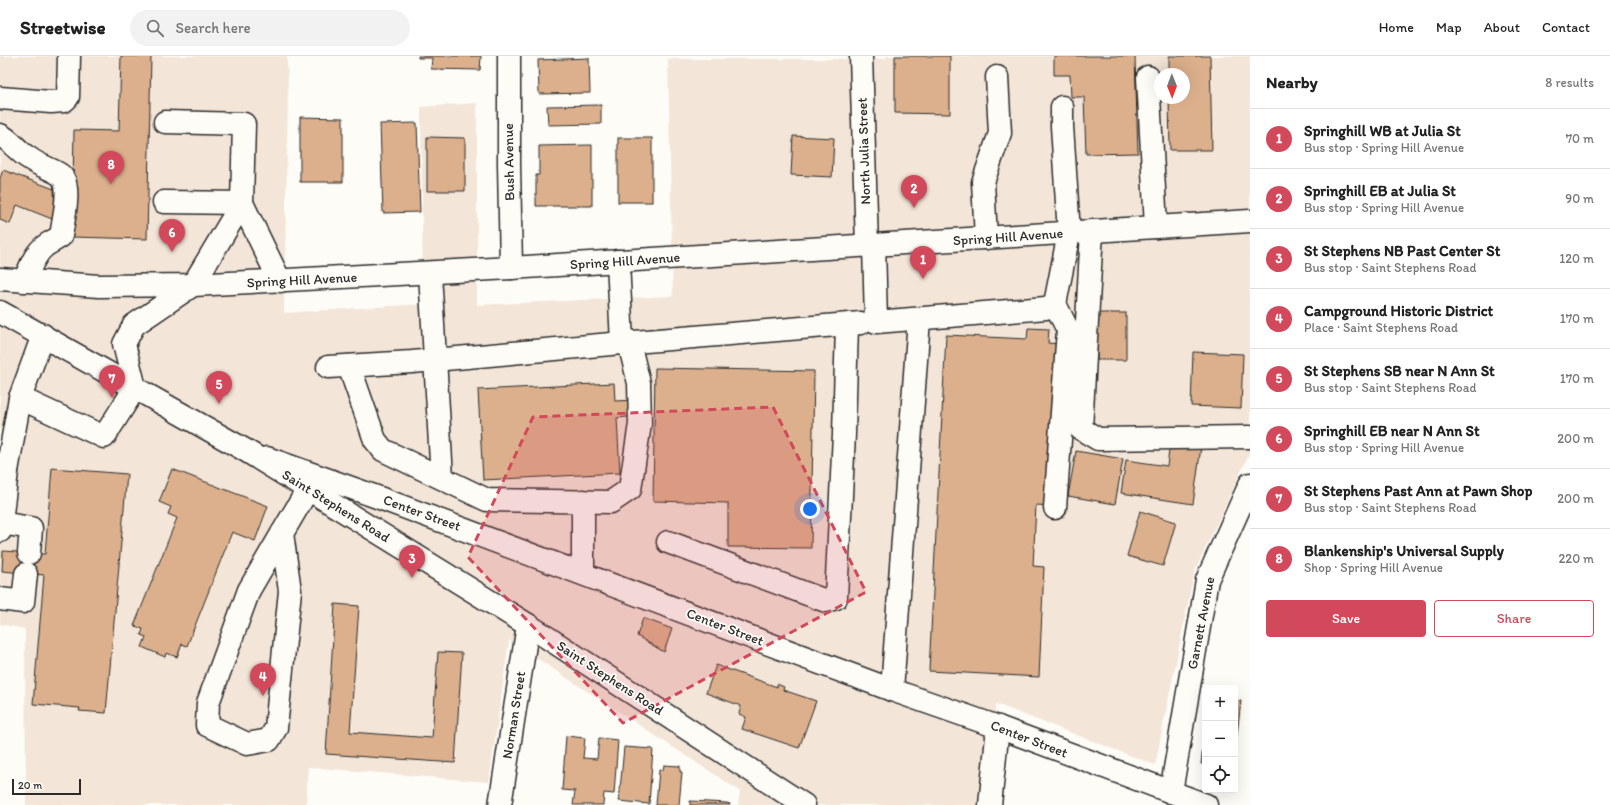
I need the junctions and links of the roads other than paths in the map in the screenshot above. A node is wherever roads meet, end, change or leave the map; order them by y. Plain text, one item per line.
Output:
1 (69, 56) edge
2 (509, 56) edge
3 (861, 56) edge
4 (996, 77) dead end
5 (1148, 77) dead end
6 (0, 98) edge
7 (1062, 107) dead end
8 (165, 122) dead end
9 (0, 134) edge
10 (164, 202) dead end
11 (242, 203) junction
12 (1250, 221) edge
13 (1156, 227) junction
14 (1092, 231) junction
15 (1070, 233) junction
16 (986, 238) junction
17 (871, 245) junction
18 (618, 261) junction
19 (511, 268) junction
20 (430, 273) junction
21 (0, 280) edge
22 (24, 281) junction
23 (280, 281) junction
24 (193, 285) junction
25 (1055, 304) junction
26 (0, 312) edge
27 (919, 319) junction
28 (876, 322) junction
29 (847, 325) junction
30 (43, 335) junction
31 (626, 343) junction
32 (434, 360) junction
33 (135, 388) junction
34 (20, 398) junction
35 (1250, 437) edge
36 (245, 450) junction
37 (3, 471) edge
38 (442, 478) junction
39 (1250, 484) edge
40 (308, 489) junction
41 (583, 501) junction
42 (1055, 508) dead end
43 (0, 527) edge
44 (282, 533) junction
45 (668, 542) dead end
46 (583, 573) junction
47 (0, 599) edge
48 (528, 625) junction
49 (892, 690) junction
50 (998, 727) junction
51 (1171, 792) junction
52 (500, 805) edge
53 (804, 805) edge
54 (990, 805) edge
55 (1206, 805) edge

1 - 6 main road
2 - 19 main road, Bush Avenue
3 - 17 main road, North Julia Street
4 - 16 main road
5 - 13 main road
7 - 15 main road
8 - 11 main road
9 - 22 main road
10 - 11 main road
11 - 23 main road
11 - 24 main road
12 - 13 main road, Spring Hill Avenue
13 - 14 main road, Spring Hill Avenue
14 - 15 main road, Spring Hill Avenue
14 - 35 main road
15 - 16 main road, Spring Hill Avenue
15 - 25 main road
16 - 17 main road, Spring Hill Avenue
17 - 18 main road, Spring Hill Avenue
17 - 28 main road, North Julia Street
18 - 19 main road, Spring Hill Avenue
18 - 31 main road
19 - 20 main road, Spring Hill Avenue
20 - 23 main road, Spring Hill Avenue
20 - 32 main road
21 - 22 main road, Spring Hill Avenue
22 - 24 main road, Spring Hill Avenue
23 - 24 main road, Spring Hill Avenue
24 - 33 main road
25 - 27 main road
25 - 42 main road
26 - 30 main road, Saint Stephens Road
27 - 28 main road
27 - 49 main road
28 - 29 main road
29 - 31 main road
29 - 45 main road
30 - 33 main road, Saint Stephens Road
30 - 34 main road
31 - 32 main road
31 - 41 main road
32 - 38 main road
32 - 38 main road
33 - 34 main road
33 - 36 main road, Saint Stephens Road
34 - 37 main road
36 - 40 main road, Saint Stephens Road
36 - 46 main road, Center Street
37 - 43 main road
38 - 41 main road
39 - 51 main road, Garnett Avenue
40 - 44 main road
40 - 48 main road, Saint Stephens Road
41 - 46 main road
43 - 47 main road
44 - 44 main road
46 - 49 main road, Center Street
48 - 52 main road, Norman Street
48 - 53 main road, Saint Stephens Road
49 - 50 main road, Center Street
50 - 51 main road, Center Street
50 - 54 main road
51 - 55 main road, Center Street

